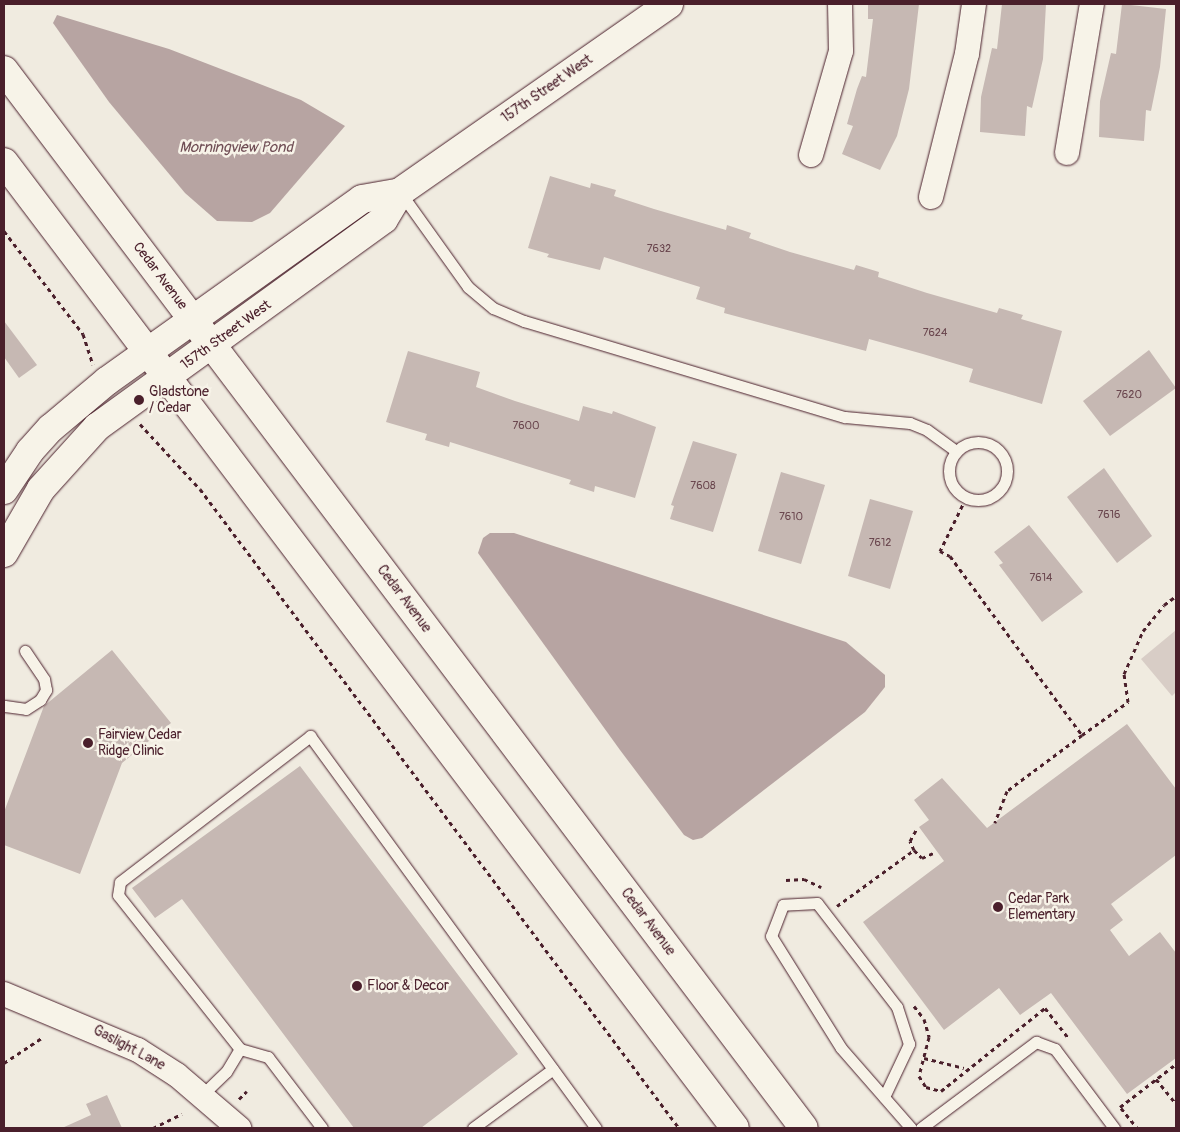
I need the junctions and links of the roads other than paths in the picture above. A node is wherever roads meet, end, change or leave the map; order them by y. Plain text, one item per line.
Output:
1 (669, 4) edge
2 (840, 4) edge
3 (974, 4) edge
4 (1092, 4) edge
5 (4, 70) edge
6 (1067, 153) dead end
7 (811, 155) dead end
8 (4, 162) edge
9 (400, 192) junction
10 (931, 197) dead end
11 (192, 319) junction
12 (212, 346) junction
13 (149, 350) junction
14 (169, 376) junction
15 (956, 451) junction
16 (4, 490) edge
17 (4, 553) edge
18 (25, 651) dead end
19 (5, 706) dead end
20 (4, 994) edge
21 (240, 1049) junction
22 (553, 1069) junction
23 (202, 1095) junction
24 (884, 1097) junction
25 (239, 1128) edge
26 (322, 1128) edge
27 (474, 1128) edge
28 (596, 1128) edge
29 (734, 1128) edge
30 (804, 1128) edge
31 (911, 1128) edge
32 (921, 1128) edge
33 (1114, 1128) edge

1 - 9 main road, 157th Street West
2 - 7 street
3 - 10 street
4 - 6 street
5 - 11 main road, Cedar Avenue
8 - 13 main road
9 - 11 main road, 157th Street West
9 - 12 main road, 157th Street West
9 - 15 lane
11 - 12 main road, Cedar Avenue
11 - 13 main road, 157th Street West
12 - 14 main road, 157th Street West
12 - 30 main road, Cedar Avenue
13 - 14 main road
13 - 16 main road, 157th Street West
14 - 17 main road, 157th Street West
14 - 29 main road
15 - 15 lane
18 - 19 lane
20 - 23 street, Gaslight Lane
21 - 22 lane
21 - 23 lane
21 - 26 lane
22 - 27 lane
22 - 28 lane
23 - 25 street, Gaslight Lane
24 - 24 lane
24 - 31 lane
32 - 33 lane

